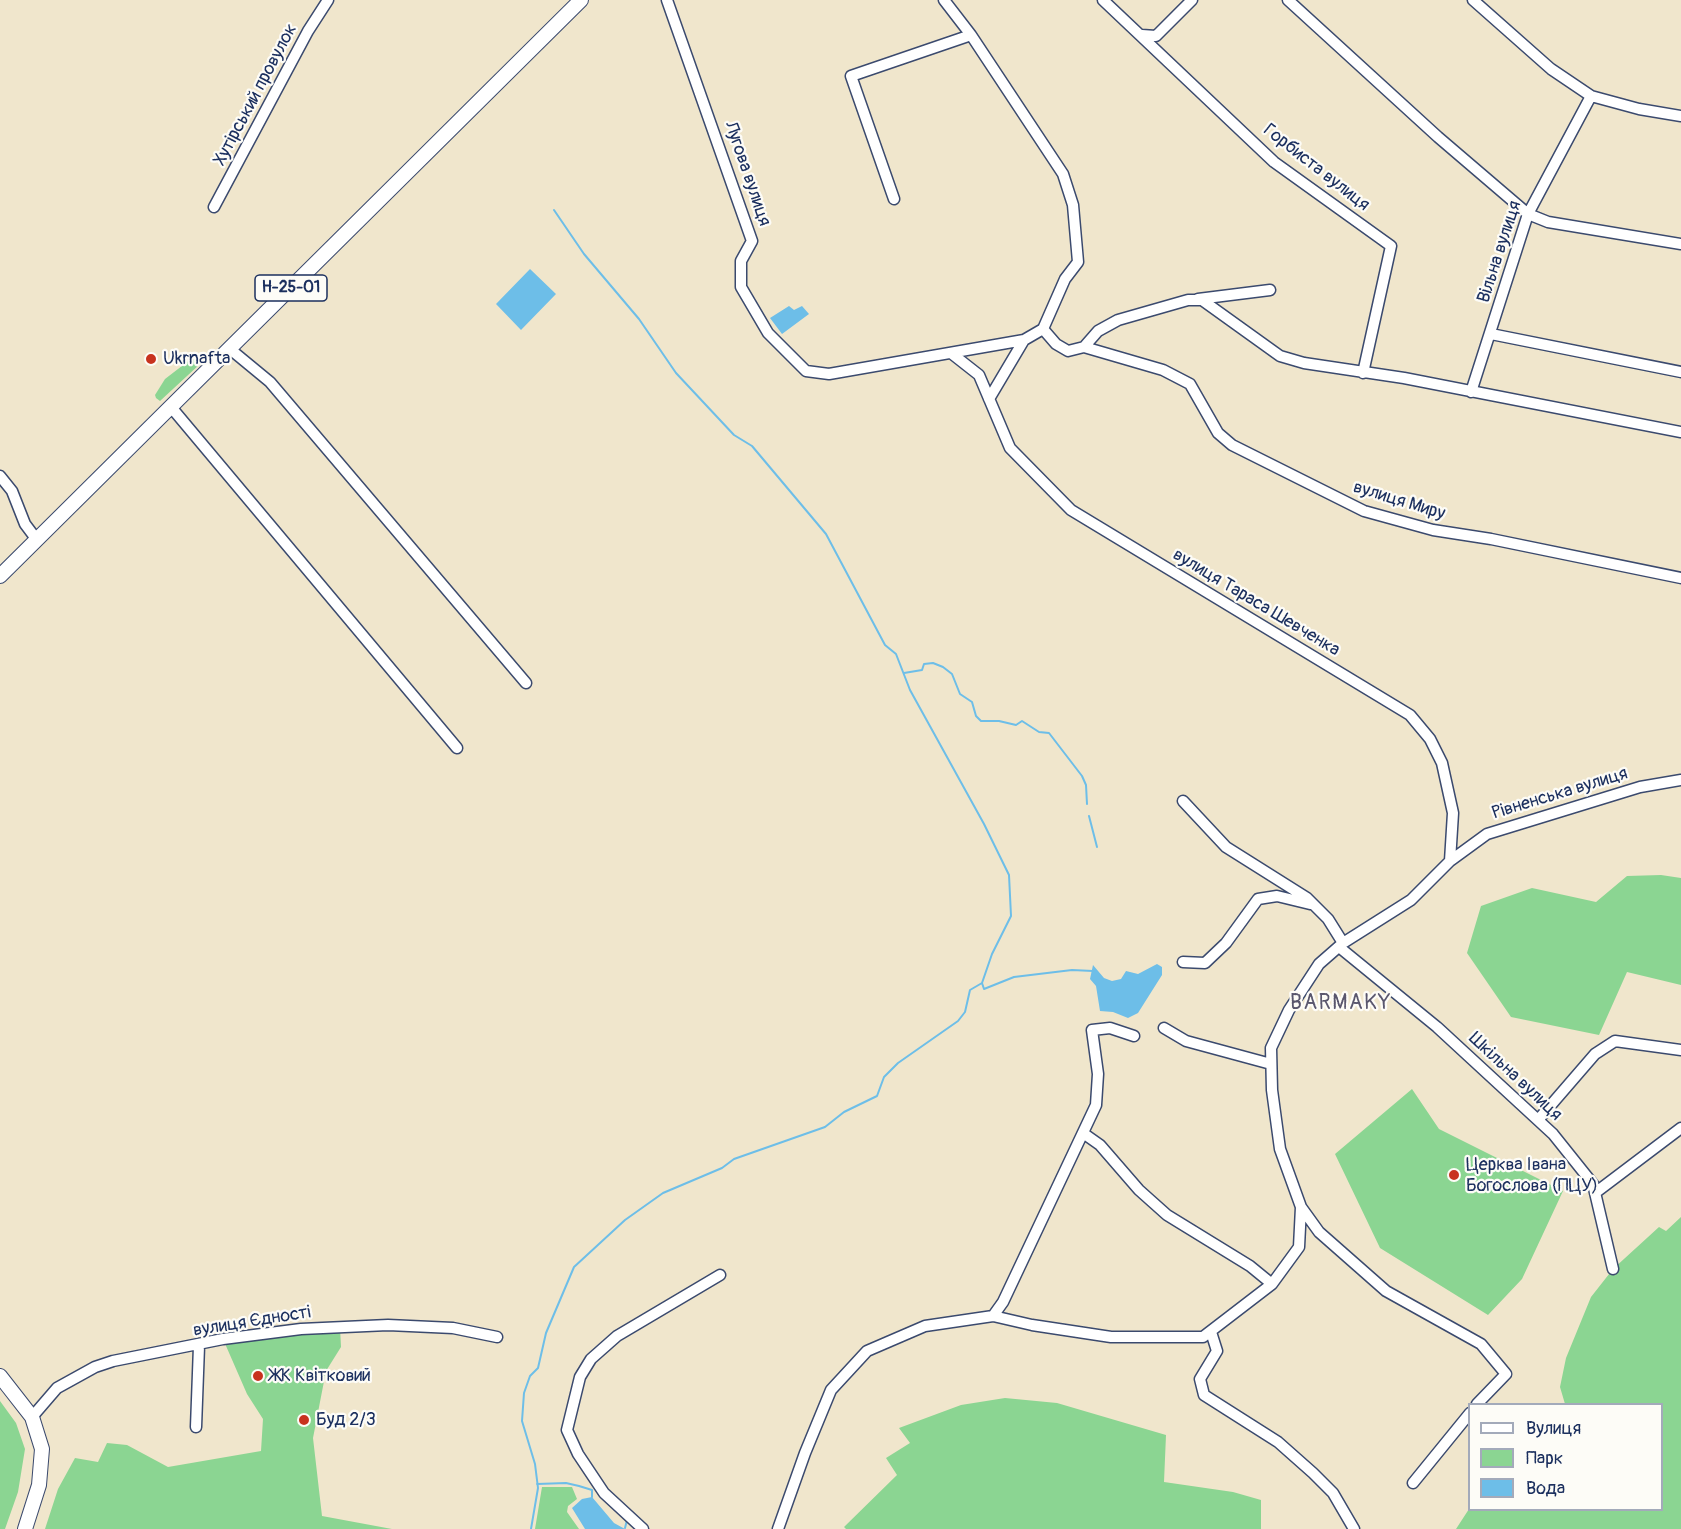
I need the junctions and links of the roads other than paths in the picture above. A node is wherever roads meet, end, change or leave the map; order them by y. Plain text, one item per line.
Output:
1 (328, 0) edge
2 (581, 0) edge
3 (667, 0) edge
4 (944, 0) edge
5 (1103, 0) edge
6 (1192, 0) edge
7 (1288, 0) edge
8 (1473, 0) edge
9 (1142, 34) junction
10 (971, 35) junction
11 (1591, 96) junction
12 (1681, 116) edge
13 (894, 199) dead end
14 (214, 207) dead end
15 (1528, 214) junction
16 (1681, 244) edge
17 (1270, 290) dead end
18 (1195, 299) junction
19 (1043, 329) junction
20 (1491, 334) junction
21 (1024, 340) junction
22 (1084, 347) junction
23 (230, 349) junction
24 (951, 353) junction
25 (1681, 372) edge
26 (1363, 373) junction
27 (1471, 392) junction
28 (990, 399) junction
29 (171, 407) junction
30 (1681, 432) edge
31 (0, 476) edge
32 (37, 540) junction
33 (0, 576) edge
34 (1681, 578) edge
35 (526, 683) dead end
36 (457, 748) dead end
37 (1681, 780) edge
38 (1183, 801) dead end
39 (1450, 861) junction
40 (1313, 905) junction
41 (1341, 945) junction
42 (1184, 962) dead end
43 (1164, 1028) dead end
44 (1134, 1036) dead end
45 (1681, 1050) edge
46 (1271, 1064) junction
47 (1538, 1120) junction
48 (1681, 1128) edge
49 (1083, 1133) junction
50 (1595, 1193) junction
51 (1301, 1208) junction
52 (1613, 1269) dead end
53 (720, 1275) dead end
54 (1272, 1284) junction
55 (993, 1316) junction
56 (1210, 1332) junction
57 (497, 1337) dead end
58 (198, 1346) junction
59 (0, 1376) edge
60 (1478, 1403) edge
61 (1468, 1415) edge
62 (32, 1417) junction
63 (196, 1427) dead end
64 (1413, 1483) dead end
65 (642, 1528) edge
66 (25, 1529) edge
67 (778, 1529) edge
68 (1354, 1529) edge

1 - 14 street, Хутірський провулок
2 - 23 main road, Н-25-01
3 - 24 street, Лугова вулиця
4 - 10 street
5 - 9 street, Горбиста вулиця
6 - 9 street
7 - 15 street
8 - 11 street
9 - 26 street, Горбиста вулиця
10 - 13 street
10 - 19 street
11 - 12 street
11 - 15 street, Вільна вулиця
15 - 16 street
15 - 20 street, Вільна вулиця
17 - 18 street
18 - 22 street
18 - 26 street
19 - 21 street
19 - 22 street, вулиця Миру
20 - 25 street
20 - 27 street, Вільна вулиця
21 - 24 street, Лугова вулиця
21 - 28 street
22 - 34 street, вулиця Миру
23 - 29 main road, Н-25-01
23 - 35 street
24 - 28 street, вулиця Тараса Шевченка
26 - 27 street
27 - 30 street
28 - 39 street, вулиця Тараса Шевченка
29 - 32 main road, Н-25-01
29 - 36 street
31 - 32 street
32 - 33 main road, Н-25-01
37 - 39 street, Рівненська вулиця
38 - 40 street, Шкільна вулиця
39 - 41 street, Рівненська вулиця
40 - 41 street, Шкільна вулиця
40 - 42 street
41 - 46 street, Рівненська вулиця
41 - 47 street, Шкільна вулиця
43 - 46 street
44 - 49 street
45 - 47 street
46 - 51 street, Рівненська вулиця
47 - 50 street, Шкільна вулиця
48 - 50 street
49 - 54 street
49 - 55 street
50 - 52 street, Шкільна вулиця
51 - 54 street, Рівненська вулиця
51 - 60 street
53 - 65 street
54 - 56 street, Рівненська вулиця
55 - 56 street, Рівненська вулиця
55 - 67 street, Рівненська вулиця
56 - 68 street
57 - 58 street, вулиця Єдності
58 - 62 street, вулиця Єдності
58 - 63 street
59 - 62 main road
61 - 64 street
62 - 66 main road

